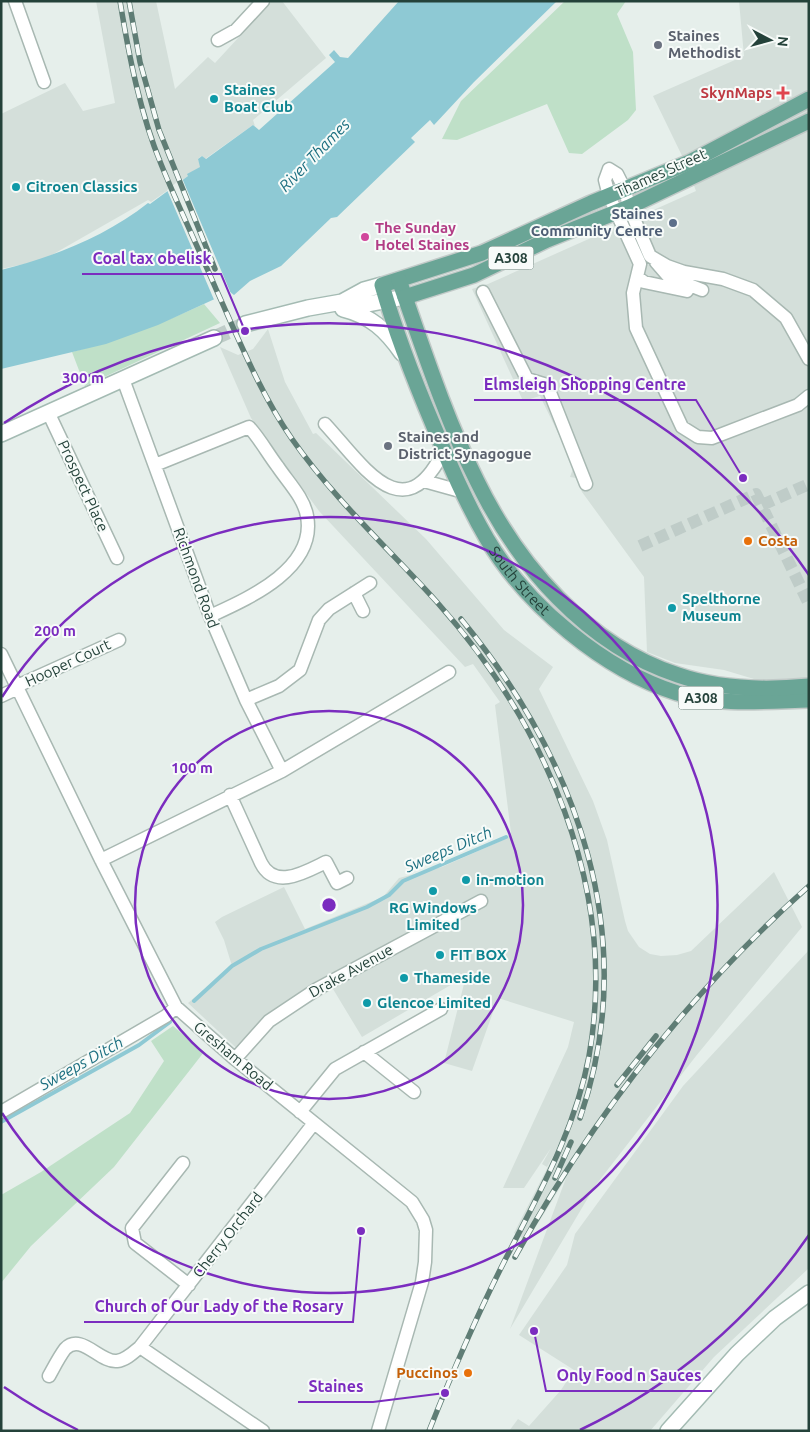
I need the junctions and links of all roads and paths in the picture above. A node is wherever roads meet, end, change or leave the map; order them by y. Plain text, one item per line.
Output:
1 (15, 1) edge
2 (263, 1) edge
3 (218, 40) dead end
4 (44, 82) dead end
5 (809, 99) edge
6 (809, 121) edge
7 (626, 190) junction
8 (609, 196) junction
9 (630, 208) junction
10 (615, 213) junction
11 (650, 256) junction
12 (640, 264) junction
13 (637, 277) junction
14 (400, 280) junction
15 (382, 285) junction
16 (483, 292) dead end
17 (405, 297) junction
18 (386, 301) junction
19 (334, 303) junction
20 (245, 324) tunnel mouth
21 (214, 338) tunnel mouth
22 (404, 357) junction
23 (809, 359) edge
24 (123, 379) junction
25 (809, 396) edge
26 (49, 414) junction
27 (324, 424) dead end
28 (1, 434) edge
29 (444, 450) junction
30 (155, 466) junction
31 (424, 481) junction
32 (586, 484) dead end
33 (460, 490) junction
34 (117, 558) dead end
35 (370, 583) dead end
36 (354, 593) junction
37 (362, 611) dead end
38 (210, 616) junction
39 (119, 640) dead end
40 (1, 654) edge
41 (448, 672) dead end
42 (809, 686) edge
43 (17, 687) junction
44 (1, 696) edge
45 (246, 700) junction
46 (809, 700) edge
47 (282, 771) junction
48 (230, 795) junction
49 (101, 860) junction
50 (347, 878) dead end
51 (481, 901) dead end
52 (176, 1007) junction
53 (441, 1009) dead end
54 (364, 1052) junction
55 (235, 1059) junction
56 (414, 1092) dead end
57 (1, 1112) edge
58 (300, 1112) junction
59 (314, 1123) junction
60 (183, 1163) dead end
61 (189, 1285) junction
62 (809, 1293) edge
63 (140, 1347) junction
64 (49, 1376) dead end
65 (263, 1431) edge
66 (378, 1431) edge
67 (668, 1431) edge

1 - 4 street
2 - 3 street
5 - 7 main road, Thames Street / A308
6 - 9 main road, Thames Street / A308
7 - 8 main road, Thames Street / A308
7 - 8 street
7 - 9 street
8 - 10 street
8 - 14 main road, Thames Street / A308
9 - 10 main road, Thames Street / A308
9 - 11 street
10 - 12 street
10 - 17 main road, Thames Street / A308
11 - 12 street
11 - 13 street
11 - 23 street
12 - 13 street
13 - 25 street
14 - 15 main road, Thames Street / A308
14 - 17 main road, South Street / A308
15 - 18 main road, South Street / A308
15 - 19 main road, Thames Street
16 - 32 street
17 - 18 main road, Thames Street
17 - 42 main road, South Street / A308
18 - 19 main road, Thames Street
18 - 22 main road, South Street / A308
19 - 20 main road, Thames Street
19 - 22 main road
21 - 24 main road
22 - 29 main road, South Street / A308
24 - 26 main road
24 - 30 street, Richmond Road
26 - 28 main road
26 - 34 street, Prospect Place
27 - 31 street
29 - 31 street
29 - 33 main road, South Street / A308
30 - 38 street, Richmond Road
30 - 38 street
31 - 33 street
33 - 46 main road, South Street / A308
35 - 36 street
36 - 37 street
36 - 45 street
38 - 45 street, Richmond Road
39 - 43 street, Hooper Court
40 - 43 street, Gresham Road
41 - 47 street
43 - 44 street, Hooper Court
43 - 49 street, Gresham Road
45 - 47 street, Richmond Road
47 - 48 street
48 - 49 street
48 - 50 street
49 - 52 street, Gresham Road
51 - 55 street, Drake Avenue
52 - 55 street, Gresham Road
52 - 57 street
53 - 54 street
54 - 56 street
54 - 58 street
55 - 58 street, Gresham Road
58 - 59 street, Gresham Road
59 - 61 street, Cherry Orchard
59 - 66 street, Gresham Road
60 - 61 street
61 - 63 street, Cherry Orchard
62 - 67 main road
63 - 64 street, Cherry Orchard
63 - 65 street

